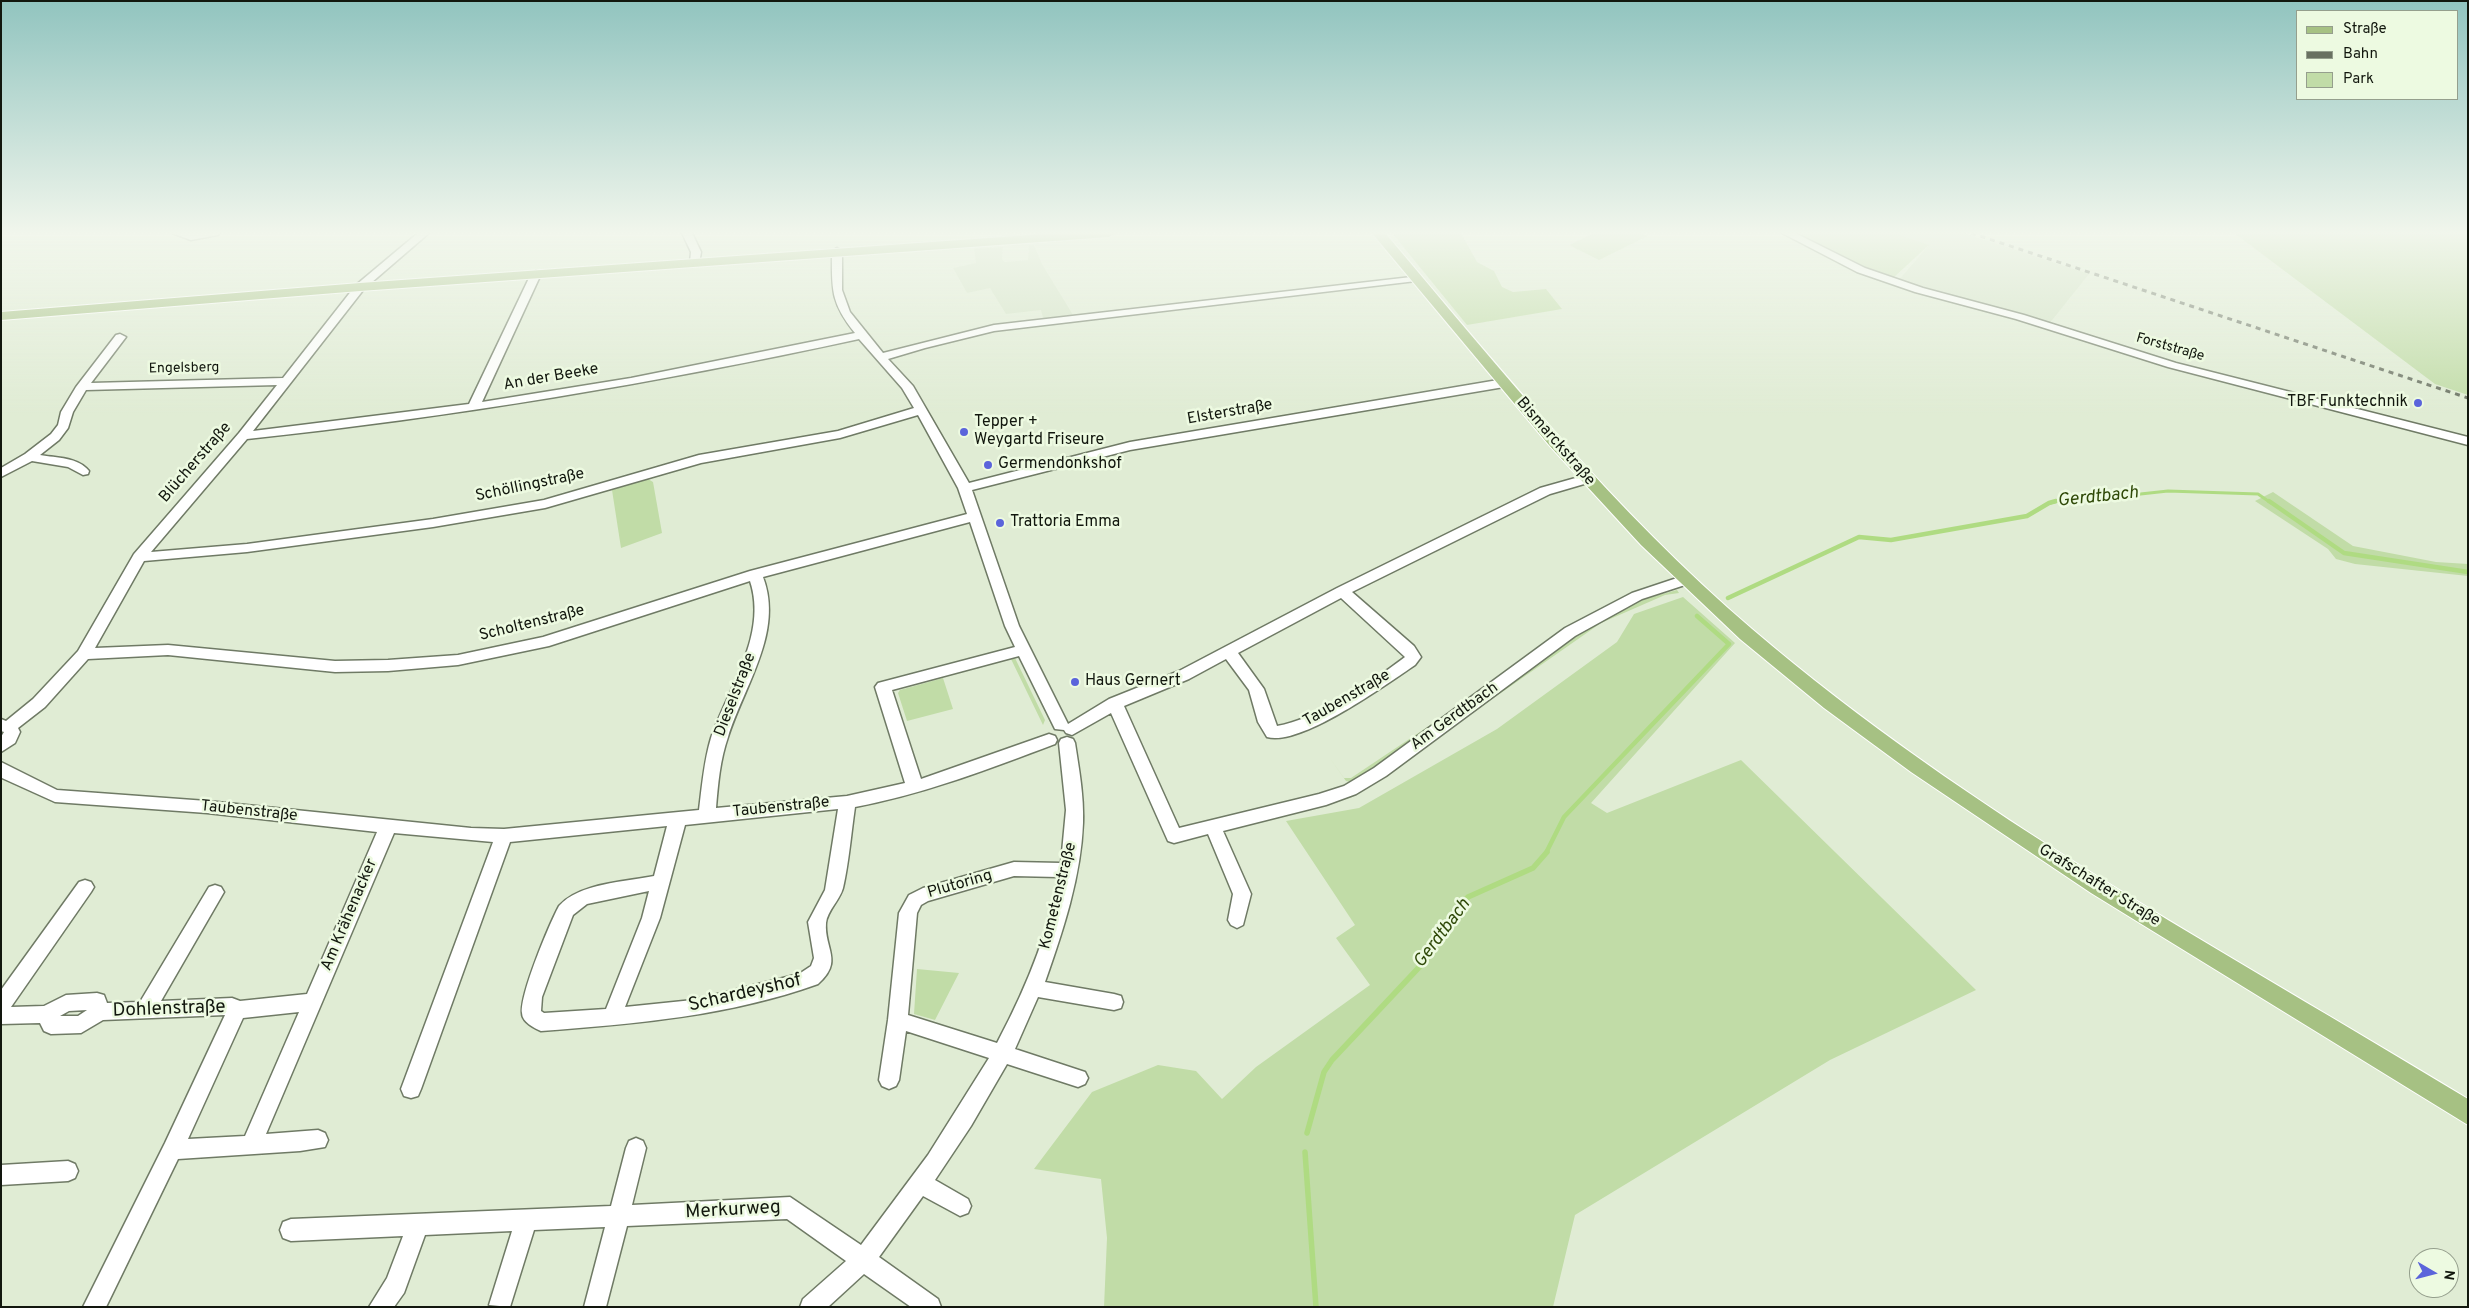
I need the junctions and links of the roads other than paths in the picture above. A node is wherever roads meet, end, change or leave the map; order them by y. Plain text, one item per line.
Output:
1 (273, 294) edge
2 (354, 294) edge
3 (527, 294) edge
4 (838, 294) edge
5 (1281, 294) edge
6 (1429, 294) edge
7 (1934, 294) edge
8 (1, 316) edge
9 (860, 335) junction
10 (120, 337) dead end
11 (880, 358) junction
12 (286, 380) junction
13 (1504, 383) junction
14 (82, 387) junction
15 (474, 407) junction
16 (921, 410) junction
17 (244, 436) junction
18 (2468, 441) edge
19 (30, 457) junction
20 (83, 471) dead end
21 (1, 472) edge
22 (1586, 479) junction
23 (965, 488) junction
24 (974, 517) junction
25 (139, 556) junction
26 (756, 574) junction
27 (1686, 580) junction
28 (1342, 591) junction
29 (1747, 635) joint
30 (1023, 650) junction
31 (1229, 652) junction
32 (84, 654) junction
33 (1115, 703) junction
34 (5, 726) edge
35 (1062, 734) junction
36 (1, 746) edge
37 (1, 768) edge
38 (915, 787) junction
39 (846, 802) junction
40 (707, 816) junction
41 (678, 818) junction
42 (1212, 825) junction
43 (388, 827) junction
44 (504, 836) junction
45 (1068, 870) junction
46 (661, 882) junction
47 (84, 887) dead end
48 (215, 892) dead end
49 (1237, 920) dead end
50 (1032, 988) junction
51 (312, 1002) junction
52 (1114, 1002) dead end
53 (1, 1006) edge
54 (145, 1010) junction
55 (237, 1010) junction
56 (1, 1016) edge
57 (612, 1017) junction
58 (898, 1020) junction
59 (1003, 1053) junction
60 (1078, 1078) dead end
61 (889, 1080) dead end
62 (411, 1089) dead end
63 (2468, 1113) edge
64 (318, 1140) dead end
65 (252, 1144) junction
66 (636, 1148) dead end
67 (172, 1150) junction
68 (68, 1171) dead end
69 (1, 1175) edge
70 (921, 1183) junction
71 (960, 1206) dead end
72 (617, 1217) junction
73 (526, 1221) junction
74 (418, 1225) junction
75 (291, 1230) dead end
76 (863, 1258) junction
77 (500, 1305) dead end
78 (94, 1307) edge
79 (380, 1307) edge
80 (595, 1307) edge
81 (811, 1307) edge
82 (930, 1307) edge

1 - 8 main road
2 - 12 street, Blücherstraße
3 - 15 street
4 - 9 street, Kometenstraße
5 - 11 street
6 - 13 main road, Bismarckstraße
7 - 18 street, Forststraße
9 - 11 street, Kometenstraße
9 - 15 street, An der Beeke
10 - 14 street
11 - 16 street, Kometenstraße
12 - 14 street, Engelsberg
12 - 17 street, Blücherstraße
13 - 22 main road, Bismarckstraße
13 - 23 street, Elsterstraße
14 - 19 street
15 - 17 street, An der Beeke
16 - 23 street, Kometenstraße
16 - 25 street, Schöllingstraße
17 - 25 street, Blücherstraße
19 - 20 street
19 - 21 street
22 - 27 main road, Bismarckstraße
22 - 28 street, Taubenstraße
23 - 24 street, Kometenstraße
24 - 26 street, Scholtenstraße
24 - 30 street, Kometenstraße
25 - 32 street, Blücherstraße
26 - 32 street, Scholtenstraße
26 - 40 street, Dieselstraße
27 - 29 main road, Bismarckstraße
27 - 42 street, Am Gerdtbach
28 - 31 street, Taubenstraße
28 - 31 street, Taubenstraße
29 - 63 main road, Grafschafter Straße
30 - 35 street, Kometenstraße
30 - 38 street
31 - 33 street, Taubenstraße
32 - 34 street, Blücherstraße
33 - 35 street, Taubenstraße
33 - 42 street, Am Gerdtbach
34 - 36 street
35 - 38 street, Taubenstraße
35 - 45 street, Kometenstraße
37 - 43 street, Taubenstraße
38 - 39 street, Taubenstraße
39 - 40 street, Taubenstraße
39 - 57 street, Schardeyshof
40 - 41 street, Taubenstraße
41 - 44 street, Taubenstraße
41 - 46 street
42 - 49 street
43 - 44 street, Taubenstraße
43 - 51 street, Am Krähenacker
44 - 62 street
45 - 50 street, Kometenstraße
45 - 58 street, Plutoring
46 - 57 street
46 - 57 street, Schardeyshof
47 - 53 street
48 - 54 street
50 - 52 street
50 - 59 street, Kometenstraße
51 - 55 street
51 - 65 street, Am Krähenacker
54 - 55 street, Dohlenstraße
54 - 56 street, Dohlenstraße
55 - 67 street
58 - 59 street
58 - 61 street, Plutoring
59 - 60 street
59 - 70 street, Kometenstraße
64 - 65 street
65 - 67 street
66 - 72 street
67 - 78 street
68 - 69 street
70 - 71 street
70 - 76 street, Kometenstraße
72 - 73 street, Merkurweg
72 - 76 street, Merkurweg
72 - 80 street
73 - 74 street, Merkurweg
73 - 77 street
74 - 75 street, Merkurweg
74 - 79 street
76 - 81 street, Kometenstraße
76 - 82 street, Merkurweg

